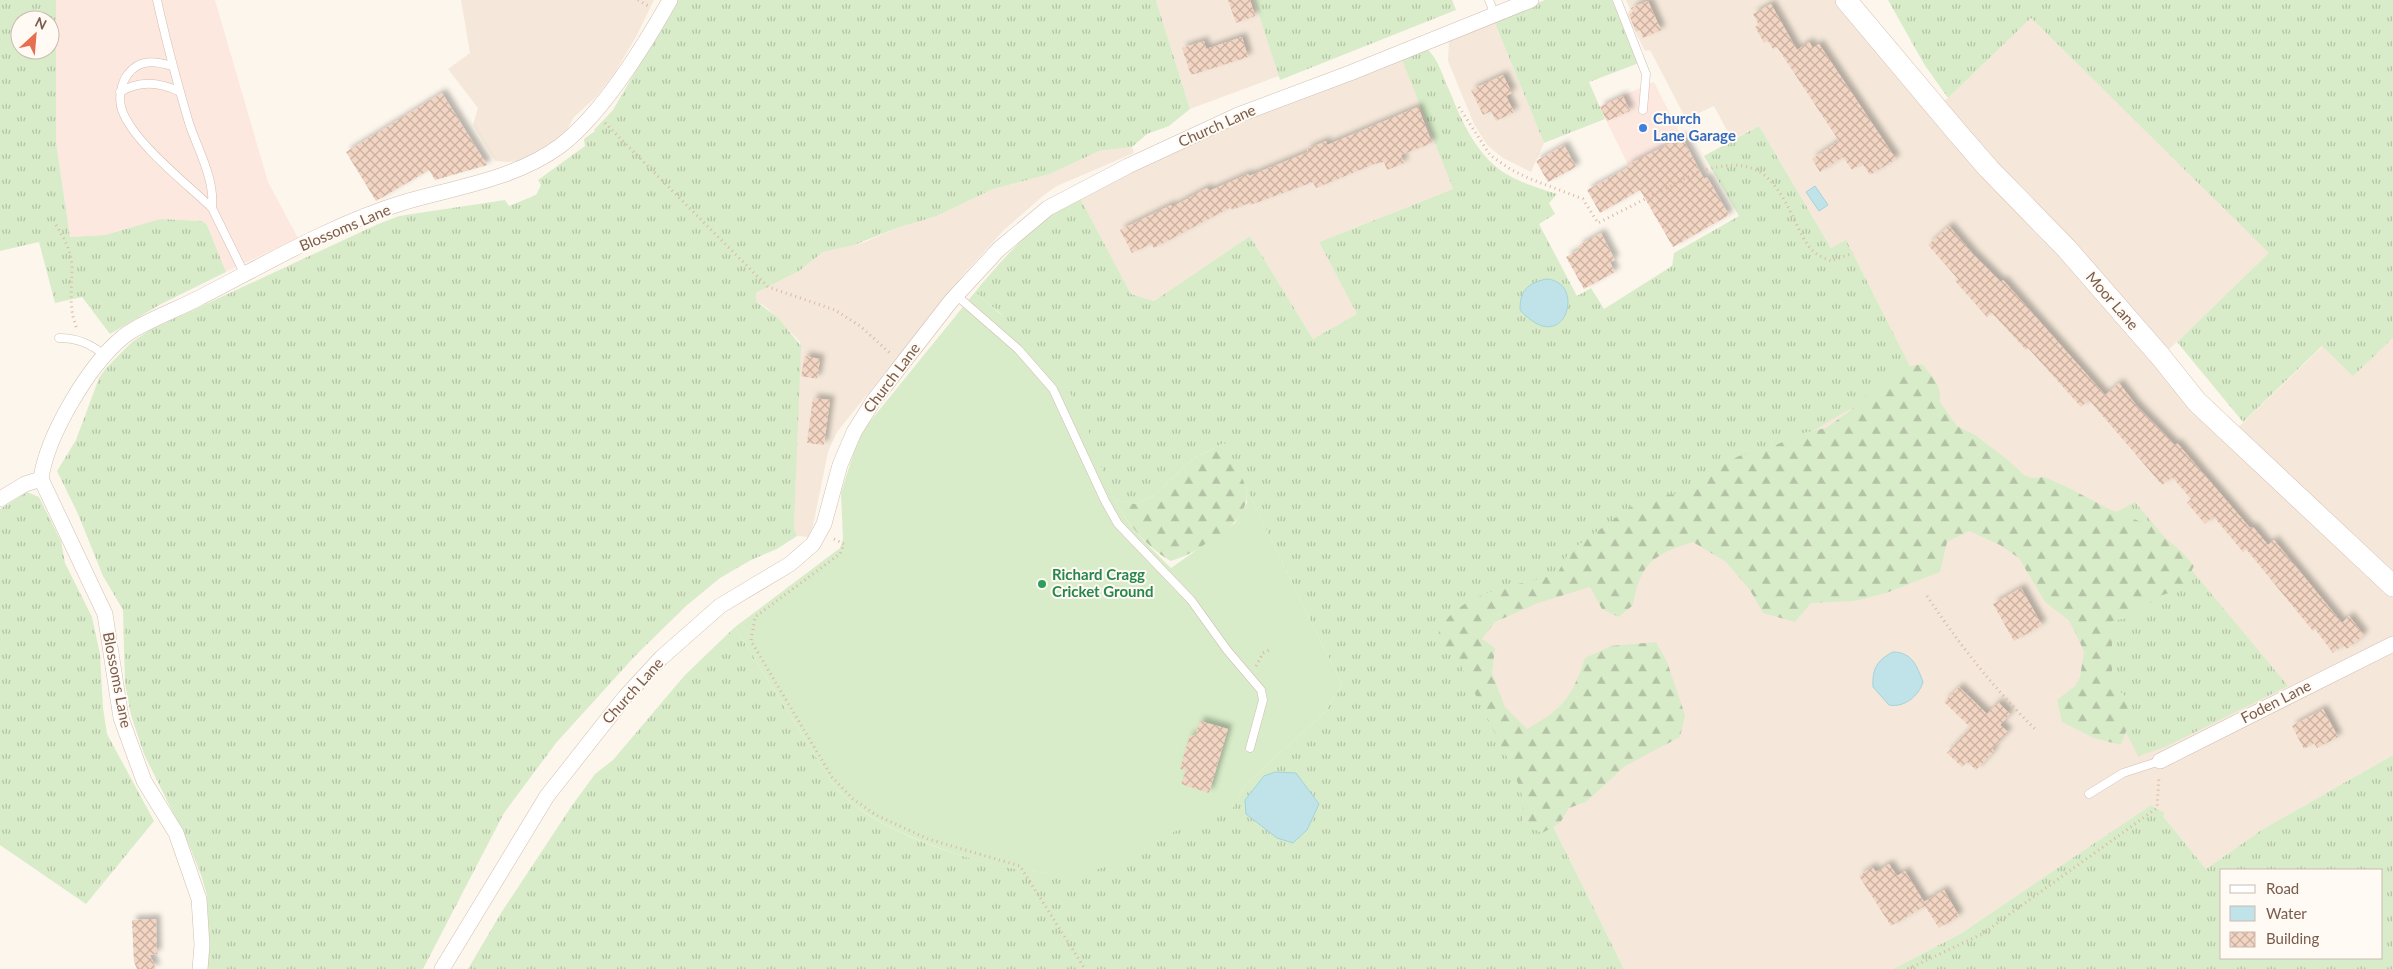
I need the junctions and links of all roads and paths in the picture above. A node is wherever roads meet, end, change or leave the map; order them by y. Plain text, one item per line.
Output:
1 (157, 0) edge
2 (670, 0) edge
3 (1489, 0) edge
4 (1531, 0) edge
5 (1616, 0) edge
6 (1846, 0) edge
7 (1495, 14) junction
8 (172, 66) junction
9 (120, 92) junction
10 (180, 92) junction
11 (1459, 107) dead end
12 (1643, 110) dead end
13 (594, 112) junction
14 (212, 208) junction
15 (56, 225) dead end
16 (1853, 254) dead end
17 (245, 275) junction
18 (956, 295) junction
19 (59, 338) dead end
20 (85, 342) junction
21 (105, 355) junction
22 (902, 365) junction
23 (42, 479) junction
24 (0, 499) edge
25 (819, 533) junction
26 (2393, 586) edge
27 (1927, 596) dead end
28 (2393, 644) edge
29 (1271, 649) dead end
30 (1250, 675) junction
31 (2036, 730) dead end
32 (1250, 748) dead end
33 (2160, 761) junction
34 (2089, 794) dead end
35 (200, 969) edge
36 (442, 969) edge
37 (1085, 969) edge
38 (1908, 969) edge

1 - 8 lane
2 - 13 street, Blossoms Lane
3 - 7 lane
4 - 7 street, Church Lane
5 - 12 lane
6 - 26 street, Moor Lane
7 - 18 street, Church Lane
8 - 9 lane
8 - 10 lane
9 - 10 lane
9 - 14 lane
10 - 14 lane
11 - 16 path
13 - 17 street, Blossoms Lane
13 - 22 path
14 - 17 lane
15 - 20 path
17 - 21 street, Blossoms Lane
18 - 22 street, Church Lane
18 - 30 lane
19 - 20 lane
20 - 21 lane
21 - 23 street, Blossoms Lane
22 - 25 street, Church Lane
23 - 24 street
23 - 35 street, Blossoms Lane
25 - 36 street, Church Lane
25 - 37 path
27 - 31 path
28 - 33 street, Foden Lane
29 - 30 path
30 - 32 lane
33 - 34 lane
33 - 38 path

